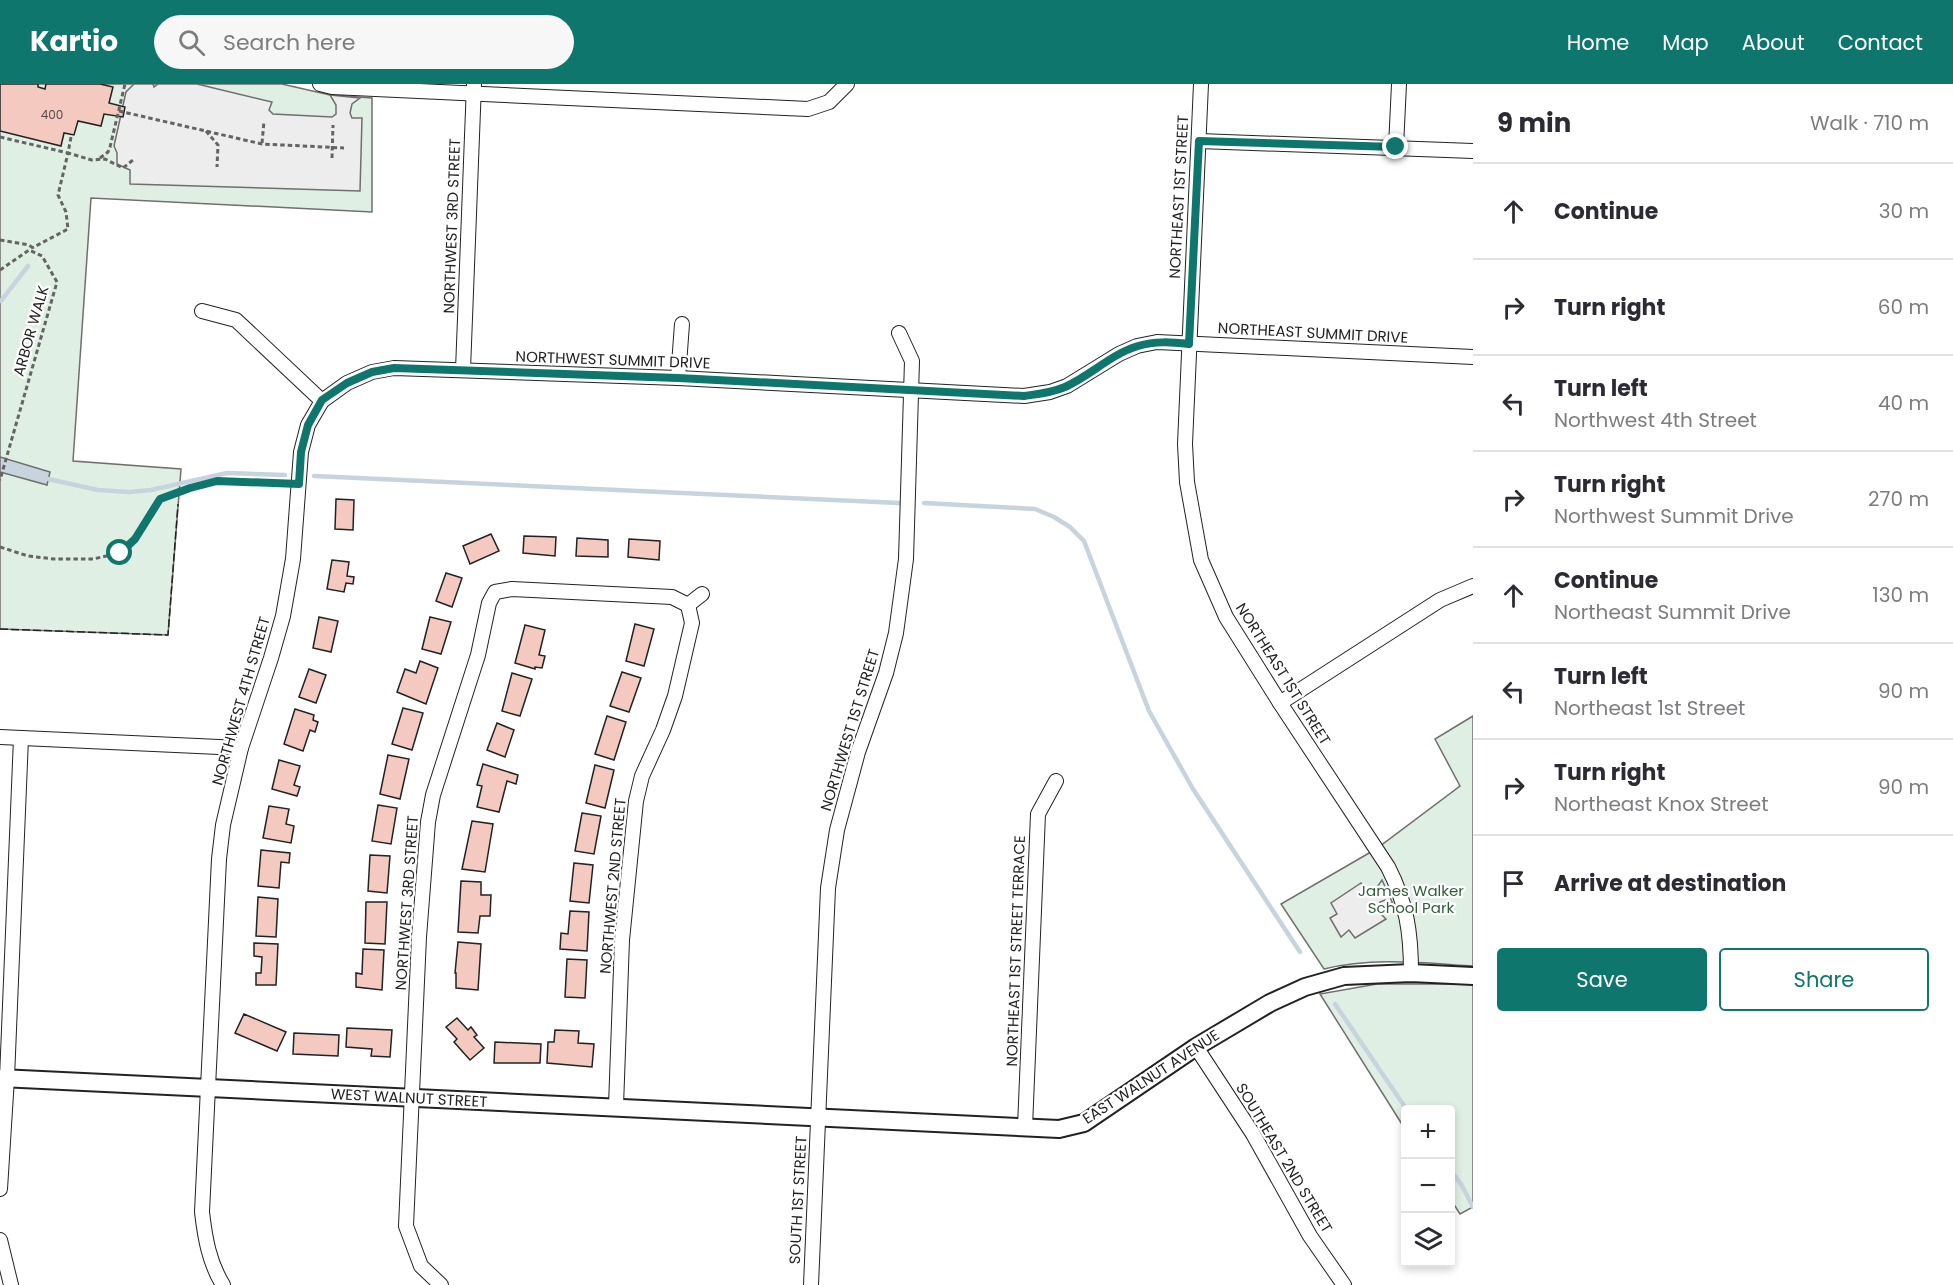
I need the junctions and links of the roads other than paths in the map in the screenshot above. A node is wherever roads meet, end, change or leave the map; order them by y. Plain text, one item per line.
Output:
1 (320, 84) edge
2 (847, 84) edge
3 (1201, 84) edge
4 (1399, 84) edge
5 (474, 88) edge
6 (1199, 141) junction
7 (1396, 147) junction
8 (1473, 151) edge
9 (202, 311) dead end
10 (682, 324) dead end
11 (899, 333) dead end
12 (1189, 344) junction
13 (1473, 357) edge
14 (463, 370) junction
15 (678, 378) junction
16 (912, 390) junction
17 (322, 400) junction
18 (1473, 586) edge
19 (702, 594) dead end
20 (688, 605) junction
21 (1280, 703) junction
22 (0, 737) edge
23 (21, 738) junction
24 (241, 748) junction
25 (1056, 781) dead end
26 (1411, 973) junction
27 (1473, 976) edge
28 (1197, 1047) junction
29 (3, 1078) edge
30 (209, 1088) junction
31 (411, 1098) junction
32 (616, 1106) junction
33 (818, 1117) junction
34 (1026, 1127) junction
35 (0, 1189) edge
36 (0, 1240) edge
37 (11, 1285) edge
38 (223, 1285) edge
39 (441, 1285) edge
40 (811, 1285) edge
41 (1344, 1285) edge

1 - 5 street
2 - 5 street
3 - 6 street, NORTHEAST 1ST STREET
4 - 7 street
5 - 14 street, NORTHWEST 3RD STREET
6 - 7 street
6 - 12 street, NORTHEAST 1ST STREET
7 - 8 street
9 - 17 street
10 - 15 street
11 - 16 street, NORTHWEST 1ST STREET
12 - 13 street, NORTHEAST SUMMIT DRIVE
12 - 16 street, NORTHEAST SUMMIT DRIVE
12 - 21 street, NORTHEAST 1ST STREET
14 - 15 street, NORTHWEST SUMMIT DRIVE
14 - 17 street, NORTHWEST SUMMIT DRIVE
15 - 16 street, NORTHWEST SUMMIT DRIVE
16 - 33 street, NORTHWEST 1ST STREET
17 - 24 street, NORTHWEST 4TH STREET
18 - 21 street
19 - 20 street
20 - 31 street, NORTHWEST 3RD STREET
20 - 32 street, NORTHWEST 2ND STREET
21 - 26 street, NORTHEAST 1ST STREET
22 - 23 street
23 - 24 street
23 - 29 street
24 - 30 street, NORTHWEST 4TH STREET
25 - 34 street, NORTHEAST 1ST STREET TERRACE
26 - 27 street, EAST WALNUT AVENUE
26 - 28 street, EAST WALNUT AVENUE
28 - 34 street, EAST WALNUT AVENUE
28 - 41 street, SOUTHEAST 2ND STREET
29 - 30 street, WEST WALNUT STREET
29 - 35 street
30 - 31 street, WEST WALNUT STREET
30 - 38 street, NORTHWEST 4TH STREET
31 - 32 street, WEST WALNUT STREET
31 - 39 street, NORTHWEST 3RD STREET
32 - 33 street, WEST WALNUT STREET
33 - 34 street, EAST WALNUT AVENUE
33 - 40 street, SOUTH 1ST STREET
36 - 37 street

